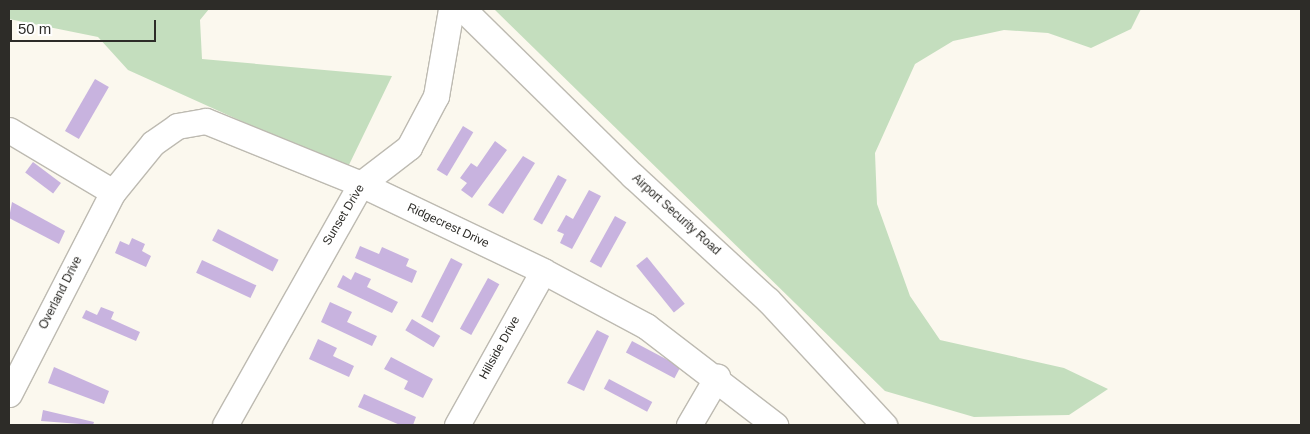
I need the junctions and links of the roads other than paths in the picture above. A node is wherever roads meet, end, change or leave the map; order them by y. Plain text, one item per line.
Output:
1 (451, 9) edge
2 (464, 9) edge
3 (9, 130) edge
4 (361, 184) junction
5 (113, 192) junction
6 (543, 271) junction
7 (717, 377) junction
8 (9, 394) edge
9 (225, 425) edge
10 (457, 425) edge
11 (689, 425) edge
12 (775, 425) edge
13 (884, 425) edge

1 - 4 street, Sunset Drive
2 - 13 street, Airport Security Road
3 - 5 street
4 - 5 street, Ridgecrest Drive
4 - 6 street, Ridgecrest Drive
4 - 9 street, Sunset Drive
5 - 8 street, Overland Drive
6 - 7 street, Ridgecrest Drive
6 - 10 street, Hillside Drive
7 - 11 street
7 - 12 street, Ridgecrest Drive

